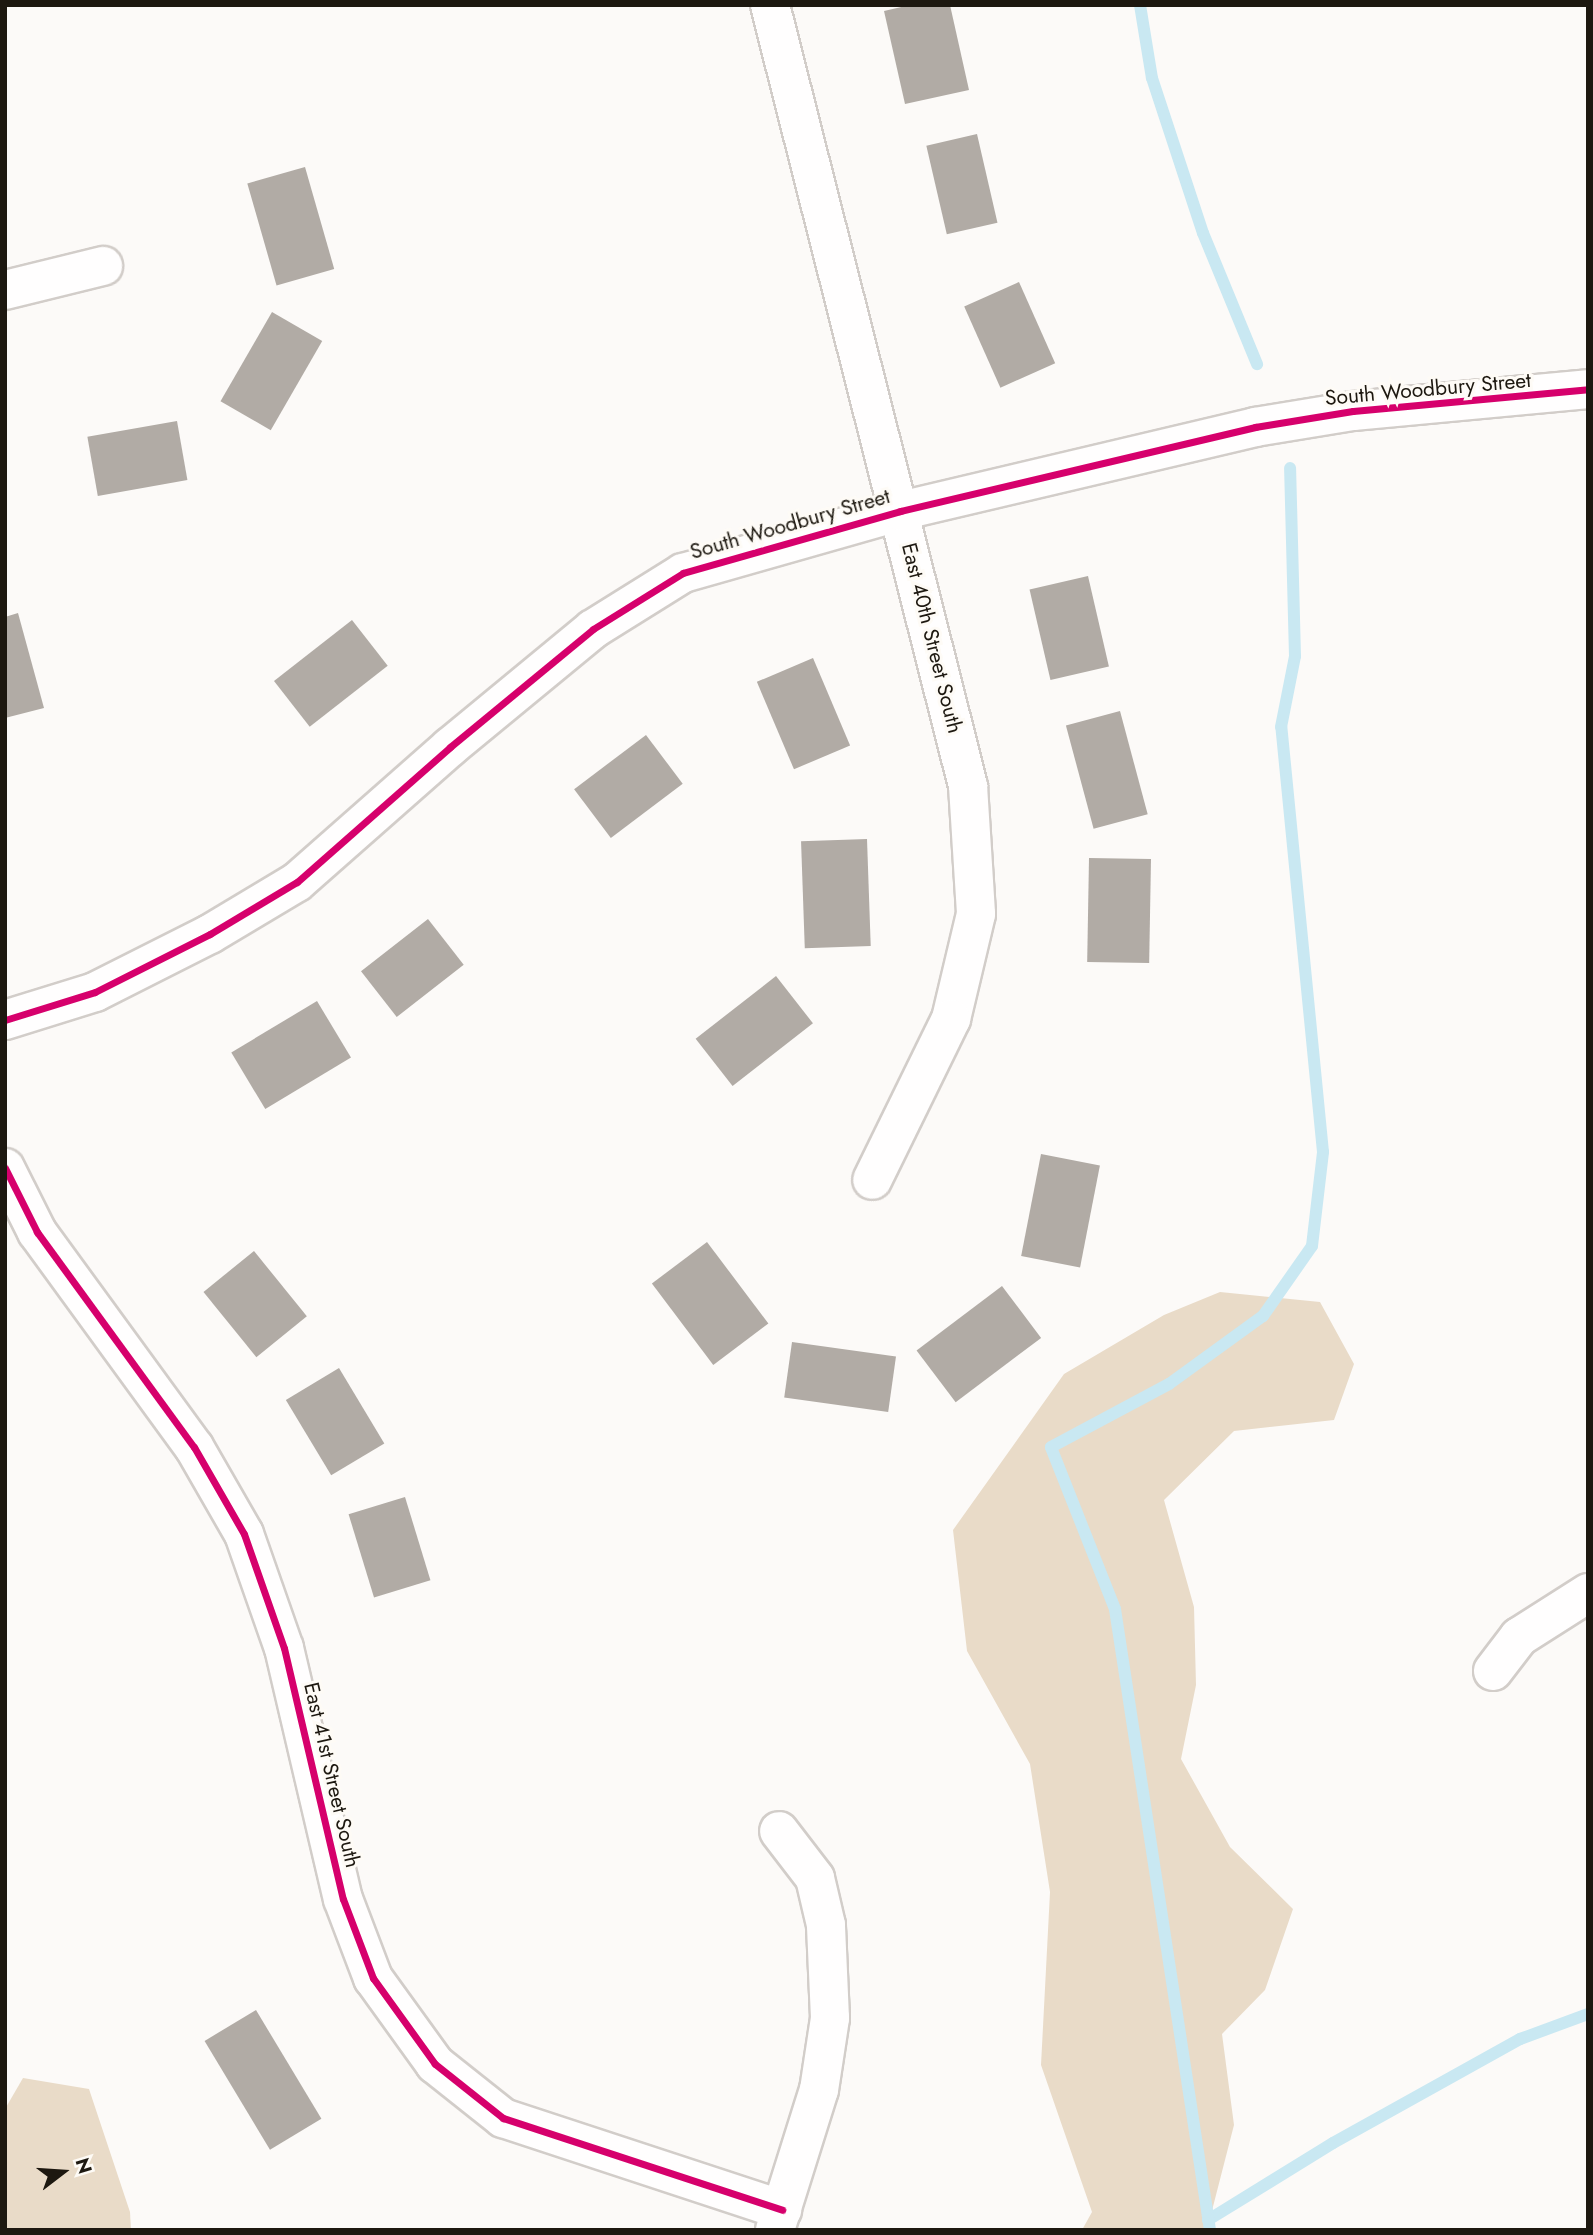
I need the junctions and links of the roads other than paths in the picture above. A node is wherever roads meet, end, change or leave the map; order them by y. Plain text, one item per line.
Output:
1 (770, 5) edge
2 (103, 265) dead end
3 (5, 290) edge
4 (1588, 389) edge
5 (900, 511) junction
6 (5, 1020) edge
7 (5, 1168) edge
8 (872, 1180) dead end
9 (1588, 1593) edge
10 (1493, 1671) dead end
11 (779, 1831) dead end
12 (778, 2220) edge

1 - 5 street, East 40th Street South
2 - 3 street
4 - 5 street, South Woodbury Street
5 - 6 street, South Woodbury Street
5 - 8 street, East 40th Street South
7 - 12 street, East 41st Street South
9 - 10 street
11 - 12 street

